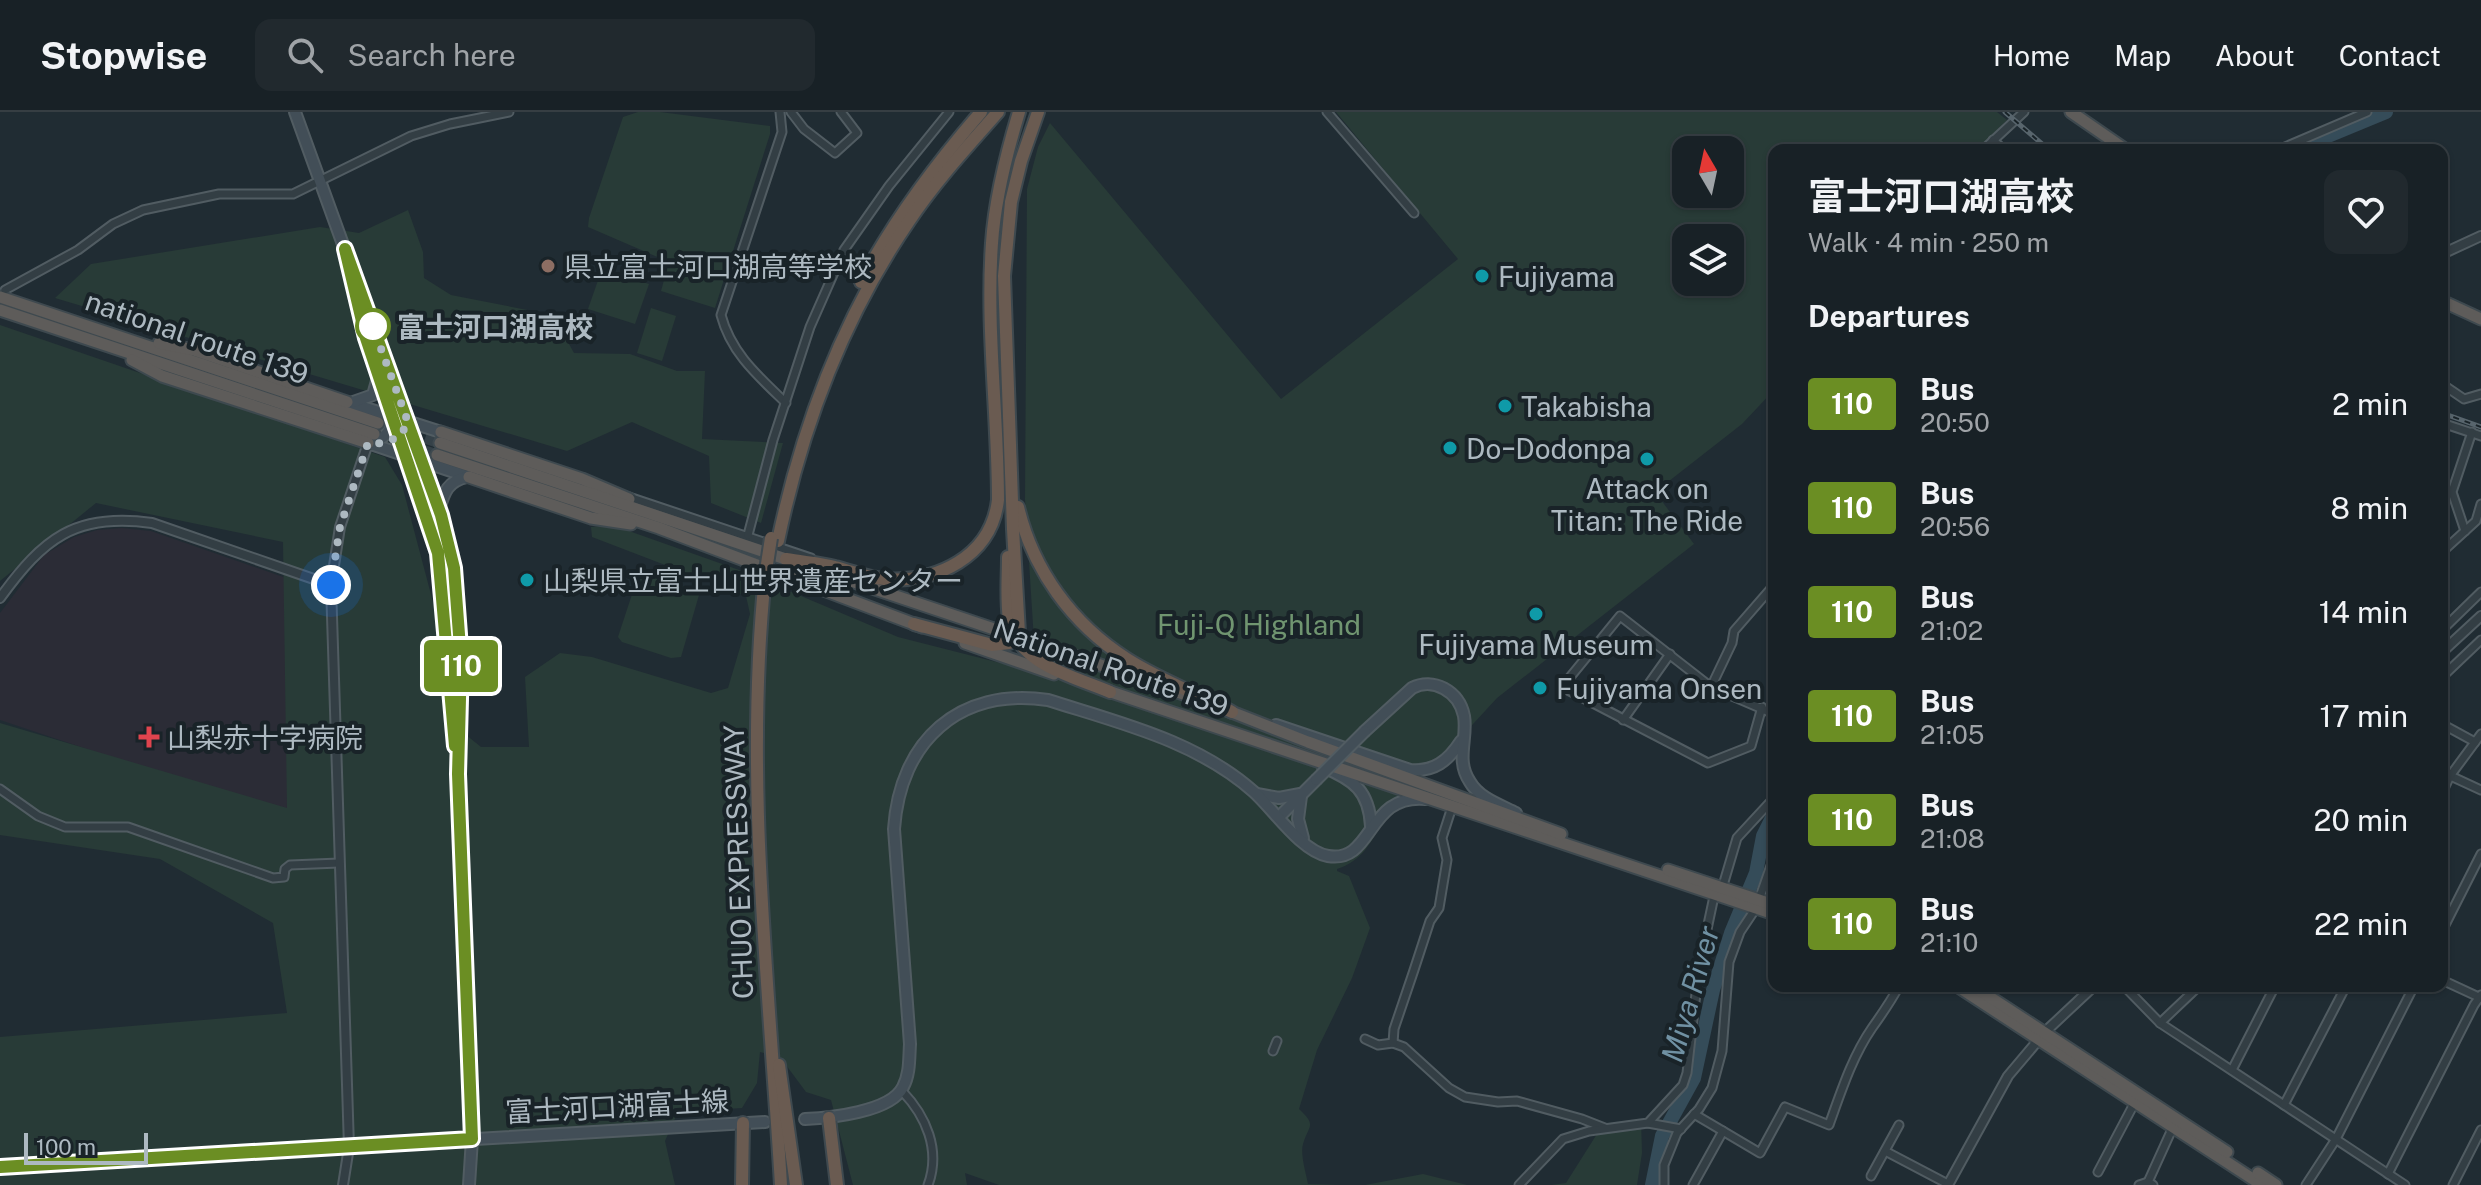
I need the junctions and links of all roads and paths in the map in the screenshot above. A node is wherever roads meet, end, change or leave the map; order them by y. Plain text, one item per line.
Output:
1 (295, 112) edge
2 (509, 112) edge
3 (780, 112) edge
4 (791, 112) edge
5 (841, 112) edge
6 (949, 112) edge
7 (981, 112) edge
8 (998, 112) edge
9 (1019, 112) edge
10 (1038, 112) edge
11 (1327, 112) edge
12 (2024, 112) edge
13 (2071, 112) edge
14 (2367, 112) edge
15 (1993, 140) junction
16 (1989, 144) edge
17 (1997, 144) edge
18 (2117, 144) edge
19 (2292, 144) edge
20 (321, 182) junction
21 (1414, 213) dead end
22 (2481, 236) edge
23 (345, 249) junction
24 (2448, 251) edge
25 (2, 293) edge
26 (2448, 307) edge
27 (0, 310) edge
28 (2481, 319) edge
29 (112, 333) junction
30 (378, 373) junction
31 (2448, 388) edge
32 (2481, 394) edge
33 (347, 402) junction
34 (786, 403) junction
35 (393, 417) junction
36 (408, 422) junction
37 (2448, 425) edge
38 (2472, 432) junction
39 (373, 433) junction
40 (399, 436) junction
41 (2481, 436) edge
42 (439, 443) junction
43 (416, 444) junction
44 (406, 455) junction
45 (422, 460) junction
46 (469, 477) junction
47 (998, 477) junction
48 (1012, 484) junction
49 (616, 493) junction
50 (2481, 504) edge
51 (439, 510) junction
52 (665, 516) junction
53 (659, 528) junction
54 (2465, 531) junction
55 (748, 535) junction
56 (774, 539) junction
57 (2448, 547) edge
58 (786, 559) junction
59 (834, 567) junction
60 (769, 578) junction
61 (331, 585) junction
62 (1768, 592) edge
63 (2481, 592) edge
64 (0, 598) edge
65 (2481, 616) edge
66 (914, 624) junction
67 (2448, 624) edge
68 (1000, 631) dead end
69 (1022, 639) junction
70 (2481, 640) edge
71 (2448, 646) edge
72 (1670, 654) junction
73 (2448, 671) edge
74 (1711, 687) junction
75 (1110, 692) junction
76 (1762, 707) junction
77 (1768, 710) edge
78 (1232, 712) junction
79 (1623, 720) junction
80 (2448, 727) edge
81 (2481, 734) edge
82 (1462, 741) junction
83 (2475, 742) junction
84 (1278, 749) junction
85 (2448, 772) edge
86 (458, 774) junction
87 (2448, 775) edge
88 (0, 789) edge
89 (2481, 790) edge
90 (1256, 794) junction
91 (1302, 794) junction
92 (1768, 804) edge
93 (1448, 805) junction
94 (1279, 817) junction
95 (1371, 826) junction
96 (1542, 827) junction
97 (1305, 844) junction
98 (2481, 854) edge
99 (339, 863) junction
100 (1768, 871) edge
101 (1720, 892) junction
102 (1754, 903) junction
103 (1768, 904) edge
104 (1768, 911) edge
105 (2448, 919) edge
106 (2448, 983) edge
107 (1896, 992) edge
108 (1968, 992) edge
109 (1982, 992) edge
110 (2088, 992) edge
111 (2130, 992) edge
112 (2193, 992) edge
113 (2272, 992) edge
114 (2343, 992) edge
115 (2411, 992) edge
116 (2481, 997) edge
117 (2160, 1023) junction
118 (2044, 1035) junction
119 (1365, 1039) dead end
120 (1277, 1041) dead end
121 (1393, 1043) junction
122 (1273, 1051) dead end
123 (2232, 1070) junction
124 (902, 1091) junction
125 (2135, 1102) junction
126 (2284, 1105) junction
127 (1694, 1114) junction
128 (829, 1118) junction
129 (805, 1119) dead end
130 (765, 1122) dead end
131 (743, 1123) junction
132 (1651, 1123) junction
133 (1899, 1125) dead end
134 (2173, 1127) junction
135 (1678, 1128) junction
136 (1606, 1129) junction
137 (2481, 1130) edge
138 (1723, 1131) junction
139 (472, 1139) junction
140 (2336, 1139) junction
141 (349, 1147) junction
142 (1885, 1151) junction
143 (0, 1167) edge
144 (2098, 1172) dead end
145 (2388, 1174) junction
146 (1871, 1176) dead end
147 (2147, 1184) edge
148 (343, 1185) edge
149 (469, 1185) edge
150 (742, 1185) edge
151 (781, 1185) edge
152 (796, 1185) edge
153 (837, 1185) edge
154 (928, 1185) edge
155 (1519, 1185) edge
156 (1664, 1185) edge
157 (1693, 1185) edge
158 (1948, 1185) edge
159 (2262, 1185) edge
160 (2276, 1185) edge
161 (2306, 1185) edge
162 (2405, 1185) edge
163 (2453, 1185) edge

1 - 20 main road, 富士河口湖富士線
2 - 20 street
3 - 34 street
4 - 5 street
6 - 34 street
7 - 56 highway
8 - 56 highway
9 - 47 highway
10 - 48 highway
11 - 21 street
12 - 15 street
13 - 18 highway
14 - 19 street
15 - 16 street
15 - 17 street
20 - 23 main road, 富士河口湖富士線
20 - 25 street
22 - 24 street
23 - 30 main road, 富士河口湖富士線
23 - 36 main road, 富士河口湖富士線
25 - 29 highway, national route 139
26 - 28 highway
27 - 39 highway, national route 139
29 - 33 highway
29 - 39 highway, national route 139
30 - 33 main road
30 - 35 main road, 富士河口湖富士線
31 - 32 street
33 - 35 main road
34 - 55 street
35 - 36 main road
35 - 39 main road
35 - 40 main road, 富士河口湖富士線
36 - 40 main road
36 - 42 main road
36 - 43 main road, 富士河口湖富士線
37 - 38 street
38 - 41 street
38 - 54 street
39 - 40 main road
39 - 44 main road
39 - 61 street
40 - 44 main road, 富士河口湖富士線
42 - 43 main road
42 - 49 highway
42 - 52 highway, National Route 139
42 - 53 highway, National Route 139
43 - 44 main road
43 - 45 main road, 富士河口湖富士線
44 - 45 main road
44 - 86 main road, 富士河口湖富士線
45 - 46 main road
45 - 51 main road, 富士河口湖富士線
46 - 51 main road
46 - 53 highway
47 - 59 highway
47 - 69 highway
48 - 69 highway
48 - 78 highway
49 - 52 highway
49 - 55 street
50 - 54 street
51 - 86 main road, 富士河口湖富士線
52 - 58 highway, National Route 139
53 - 66 highway, National Route 139
54 - 57 street
55 - 59 street
56 - 60 highway, CHUO EXPRESSWAY, bridge
58 - 59 highway
58 - 68 highway, National Route 139
60 - 151 highway, CHUO EXPRESSWAY
60 - 152 highway, CHUO EXPRESSWAY
61 - 64 street
61 - 99 street
62 - 74 street
63 - 67 street
65 - 71 street
66 - 69 highway
66 - 75 highway, National Route 139
69 - 75 highway
69 - 78 highway, National Route 139
70 - 73 street
72 - 74 street
72 - 79 street
72 - 79 street
74 - 76 street
75 - 84 highway, National Route 139
76 - 77 street
76 - 79 street
78 - 82 main road
78 - 96 highway, National Route 139
80 - 83 street
81 - 83 street
82 - 91 main road, bridge
82 - 96 main road
83 - 85 street
84 - 93 highway, National Route 139
84 - 95 main road
86 - 139 main road, 富士河口湖富士線
87 - 89 street
88 - 99 street
90 - 91 main road
90 - 94 main road
90 - 124 main road
91 - 94 main road
91 - 97 main road
92 - 101 street
93 - 95 main road
93 - 101 highway, National Route 139
93 - 121 street
94 - 97 main road
95 - 97 main road
96 - 101 highway, National Route 139
98 - 105 street
99 - 141 street
100 - 102 street
101 - 102 highway, National Route 139
101 - 132 street
102 - 103 highway, National Route 139
102 - 104 highway, National Route 139
102 - 127 street
106 - 116 street
107 - 138 street
108 - 118 highway
109 - 118 highway
110 - 118 street
111 - 117 street
112 - 117 street
113 - 123 street
114 - 126 street
115 - 140 street
116 - 145 street
117 - 123 street
118 - 125 highway
118 - 158 street
118 - 160 highway
119 - 121 street
120 - 122 street
121 - 136 street
123 - 126 street
124 - 128 main road
124 - 154 street
125 - 134 highway
125 - 144 street
126 - 140 street
127 - 135 street
127 - 138 street
128 - 129 main road
128 - 153 highway
130 - 131 main road, 富士河口湖富士線
131 - 139 main road, 富士河口湖富士線
131 - 150 highway
132 - 135 street
132 - 136 street
133 - 142 street
134 - 147 street
134 - 159 highway
135 - 156 street
136 - 155 street
137 - 163 street
138 - 157 street
139 - 141 main road, 富士河口湖富士線
139 - 149 main road, 富士河口湖富士線
140 - 145 street
140 - 161 street
141 - 143 main road, 富士河口湖富士線
141 - 148 street
142 - 146 street
142 - 158 street
145 - 162 street

